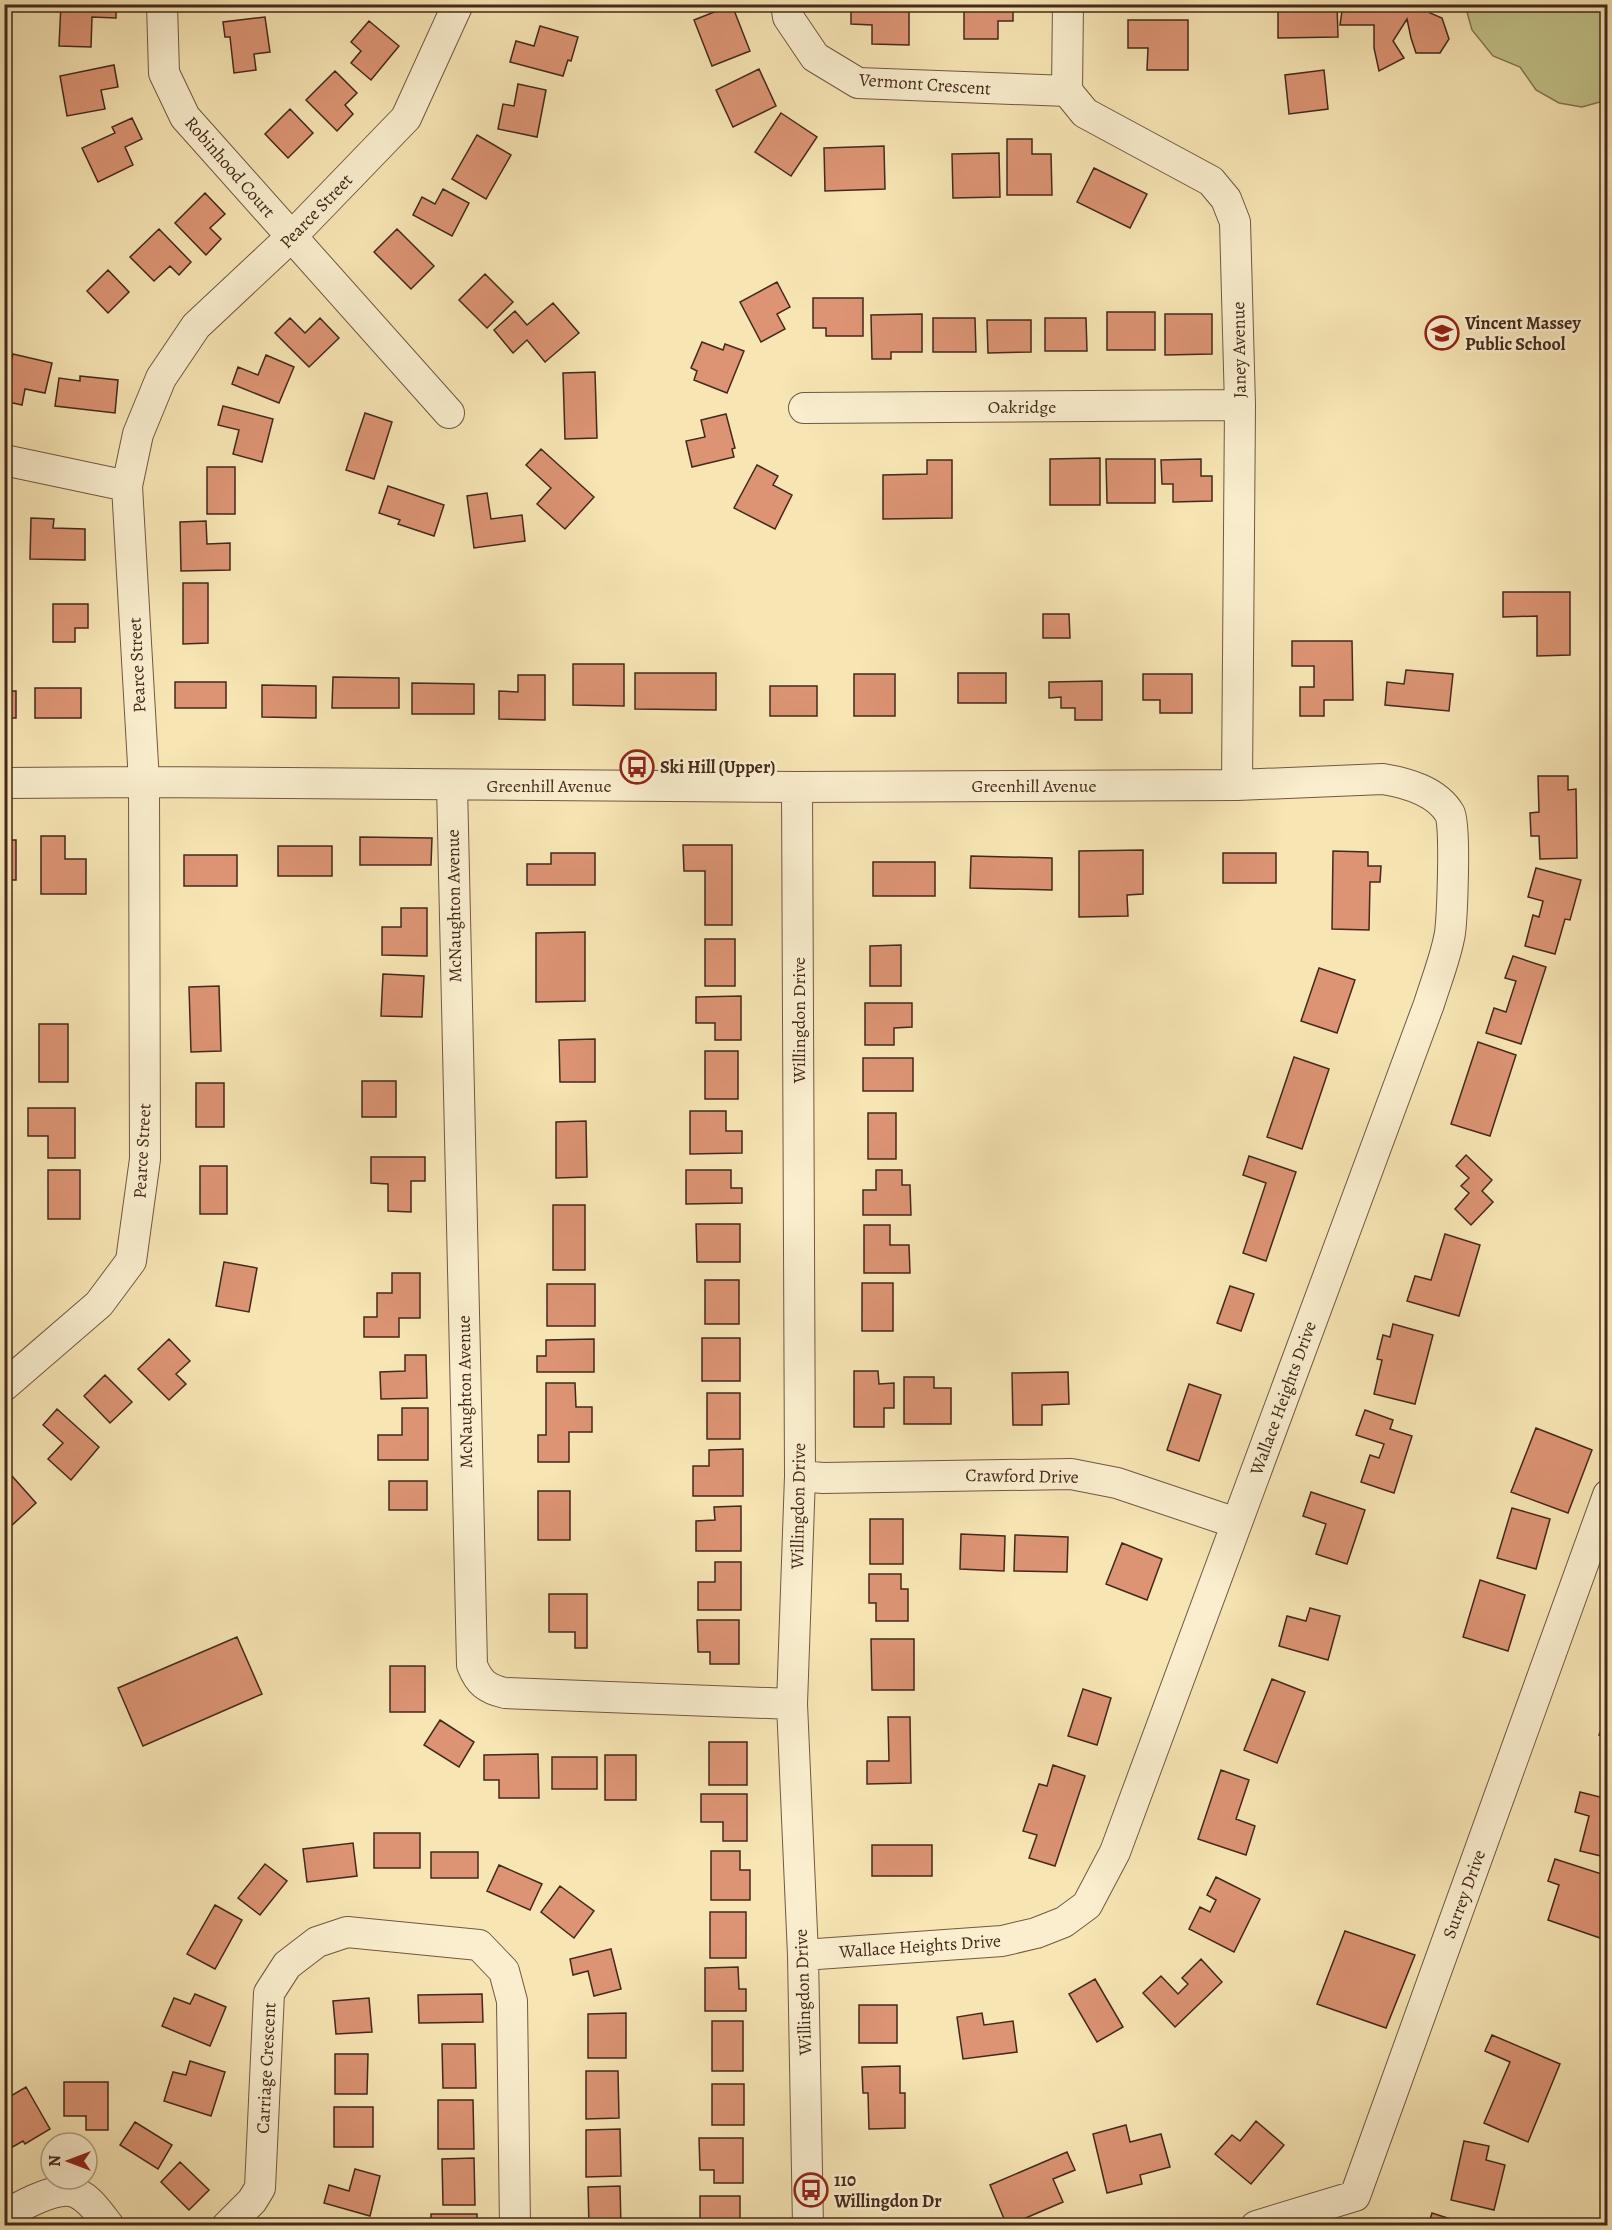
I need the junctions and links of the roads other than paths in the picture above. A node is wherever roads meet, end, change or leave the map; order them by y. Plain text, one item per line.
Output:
1 (162, 4) edge
2 (458, 4) edge
3 (786, 4) edge
4 (1068, 4) edge
5 (1067, 91) junction
6 (291, 237) junction
7 (1240, 405) junction
8 (804, 408) dead end
9 (449, 413) dead end
10 (4, 460) edge
11 (127, 486) junction
12 (144, 782) junction
13 (4, 783) edge
14 (452, 785) junction
15 (1236, 785) junction
16 (797, 787) junction
17 (4, 1386) edge
18 (800, 1476) junction
19 (1608, 1495) edge
20 (1236, 1523) junction
21 (792, 1704) junction
22 (802, 1955) junction
23 (4, 2218) edge
24 (109, 2226) edge
25 (227, 2226) edge
26 (515, 2226) edge
27 (808, 2226) edge
28 (1256, 2226) edge

1 - 6 street, Robinhood Court
2 - 6 street, Pearce Street
3 - 5 street, Vermont Crescent
4 - 5 street
5 - 7 street, Janey Avenue
6 - 9 street, Robinhood Court
6 - 11 street, Pearce Street
7 - 8 street, Oakridge
7 - 15 street, Janey Avenue
10 - 11 street
11 - 12 street, Pearce Street
12 - 13 street, Greenhill Avenue
12 - 14 street, Greenhill Avenue
12 - 17 street, Pearce Street
14 - 16 street, Greenhill Avenue
14 - 21 street, McNaughton Avenue
15 - 16 street, Greenhill Avenue
15 - 20 street, Wallace Heights Drive
16 - 18 street, Willingdon Drive
18 - 20 street, Crawford Drive
18 - 21 street, Willingdon Drive
19 - 28 street, Surrey Drive
20 - 22 street, Wallace Heights Drive
21 - 22 street, Willingdon Drive
22 - 27 street, Willingdon Drive
23 - 24 street
25 - 26 street, Carriage Crescent

